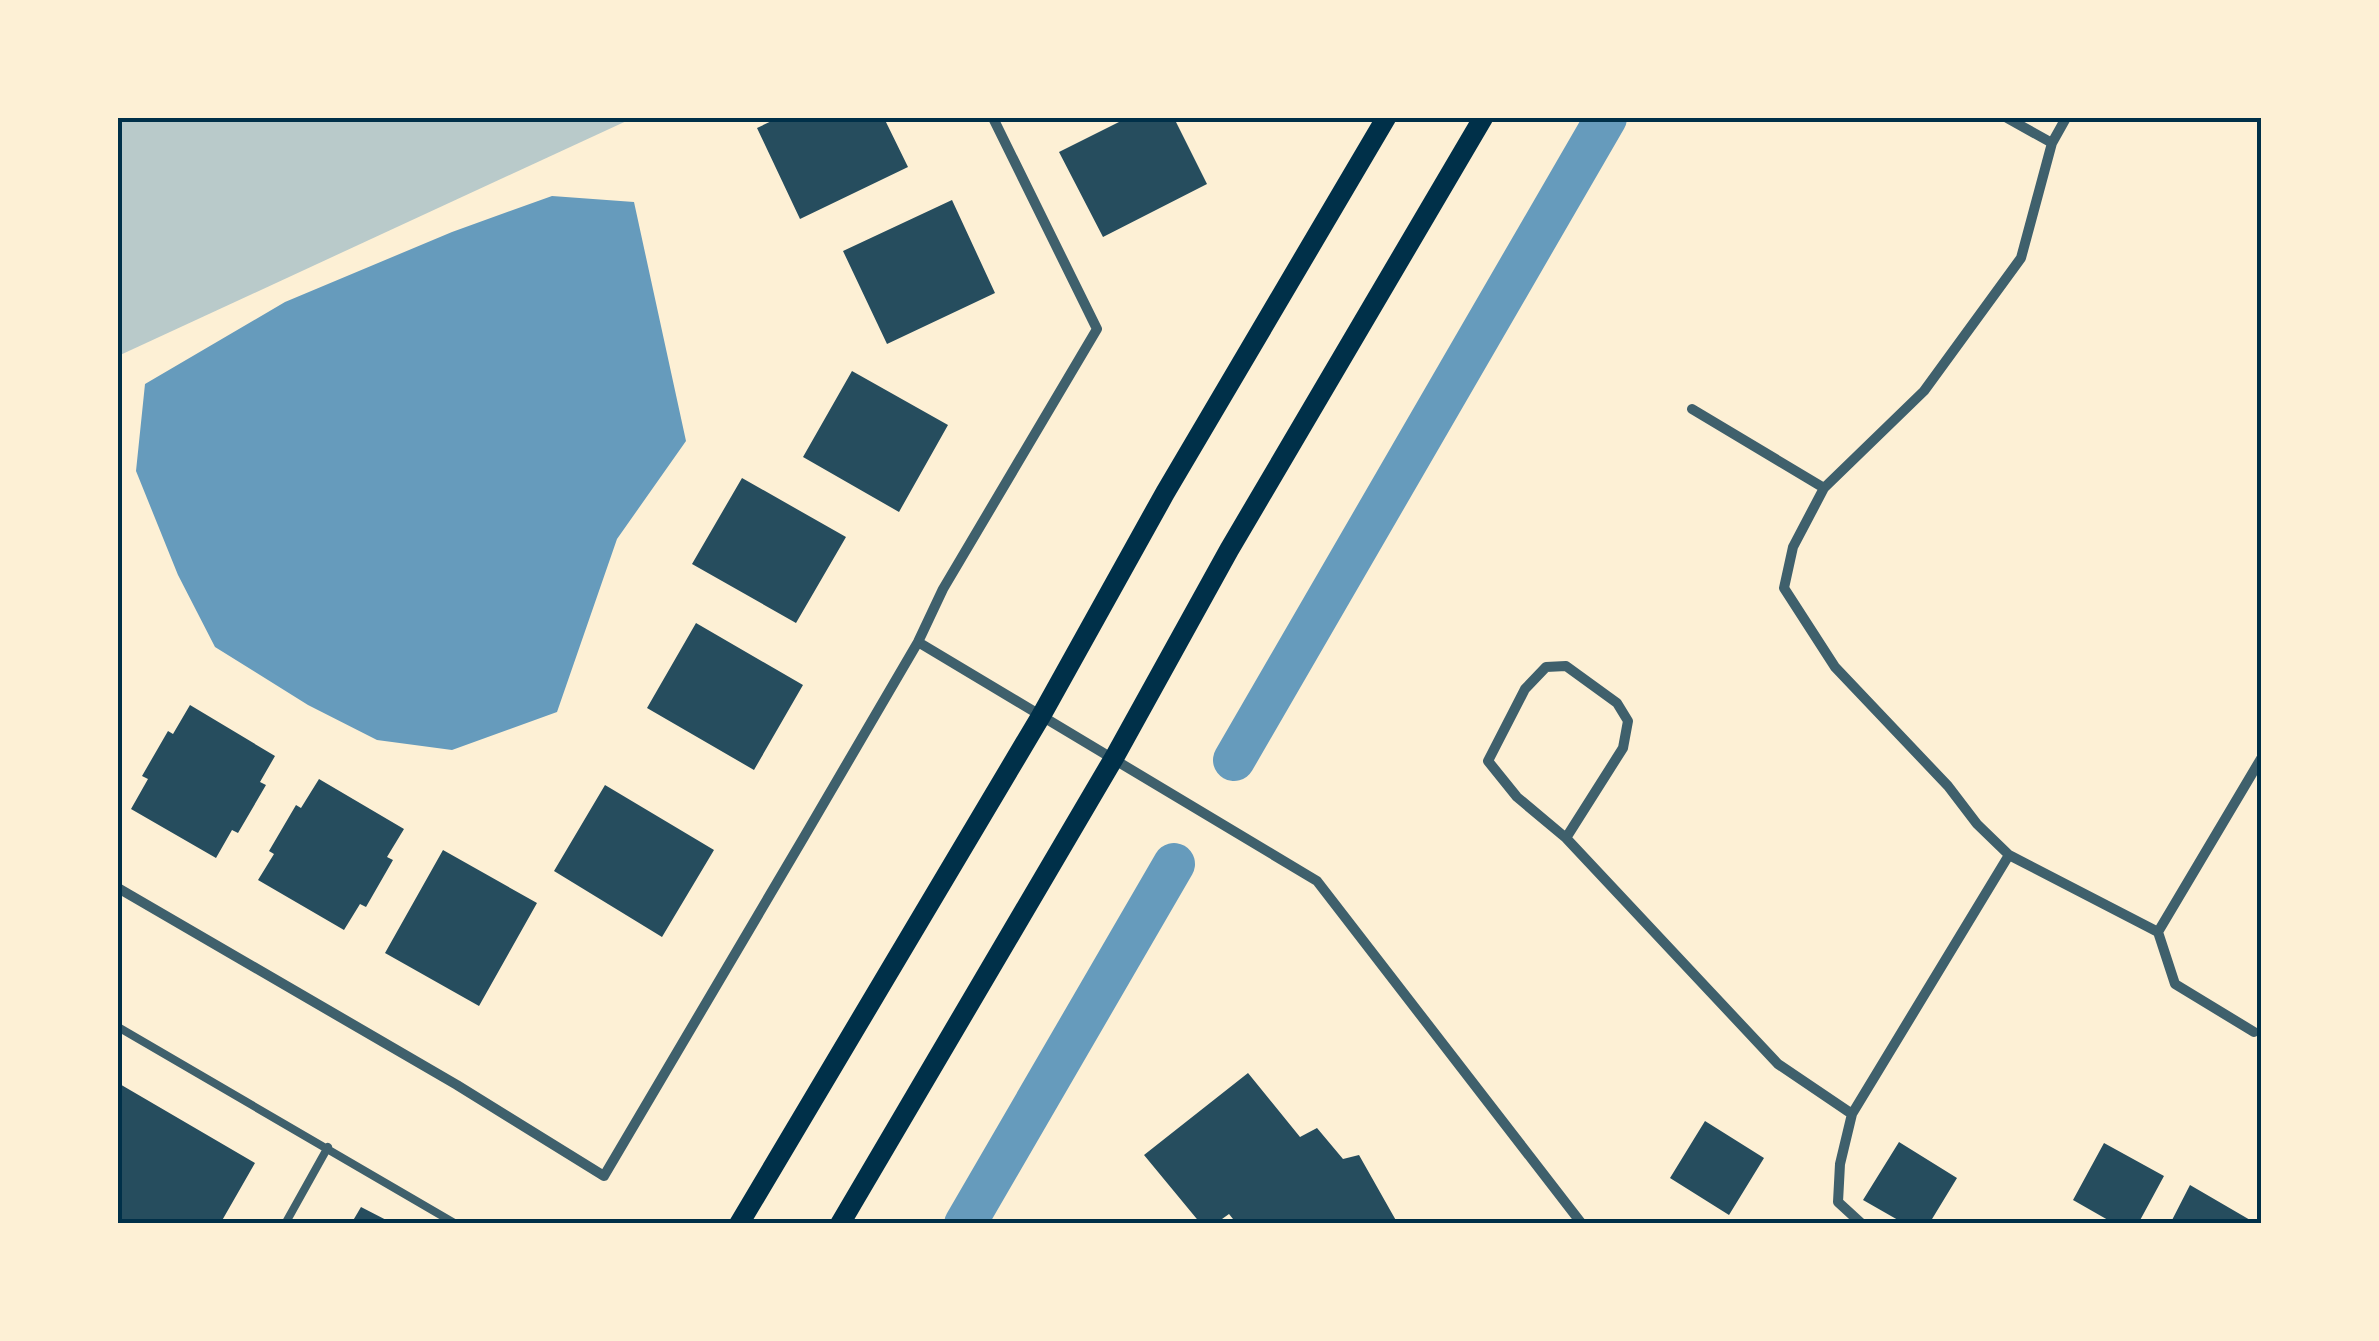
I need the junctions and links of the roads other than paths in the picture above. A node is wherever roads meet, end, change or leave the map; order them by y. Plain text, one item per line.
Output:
1 (993, 118) edge
2 (1386, 118) edge
3 (1483, 118) edge
4 (2006, 118) edge
5 (2066, 118) edge
6 (2052, 143) junction
7 (1692, 409) dead end
8 (1824, 488) junction
9 (918, 642) junction
10 (1041, 716) junction
11 (2262, 757) edge
12 (1114, 758) junction
13 (1566, 838) junction
14 (2009, 855) junction
15 (118, 888) edge
16 (2158, 932) junction
17 (118, 1027) edge
18 (2254, 1032) dead end
19 (1852, 1114) junction
20 (328, 1148) junction
21 (285, 1224) edge
22 (456, 1224) edge
23 (740, 1224) edge
24 (840, 1224) edge
25 (1582, 1224) edge
26 (1862, 1224) edge

1 - 9 street
2 - 10 main road
3 - 12 main road
4 - 6 street
5 - 6 street
6 - 8 street
7 - 8 street
8 - 14 street
9 - 10 street
9 - 15 street
10 - 12 street
10 - 23 main road
11 - 16 street
12 - 24 main road
12 - 25 street
13 - 13 street
13 - 19 street
14 - 16 street
14 - 19 street
16 - 18 street
17 - 20 lane
19 - 26 street
20 - 21 lane
20 - 22 lane

